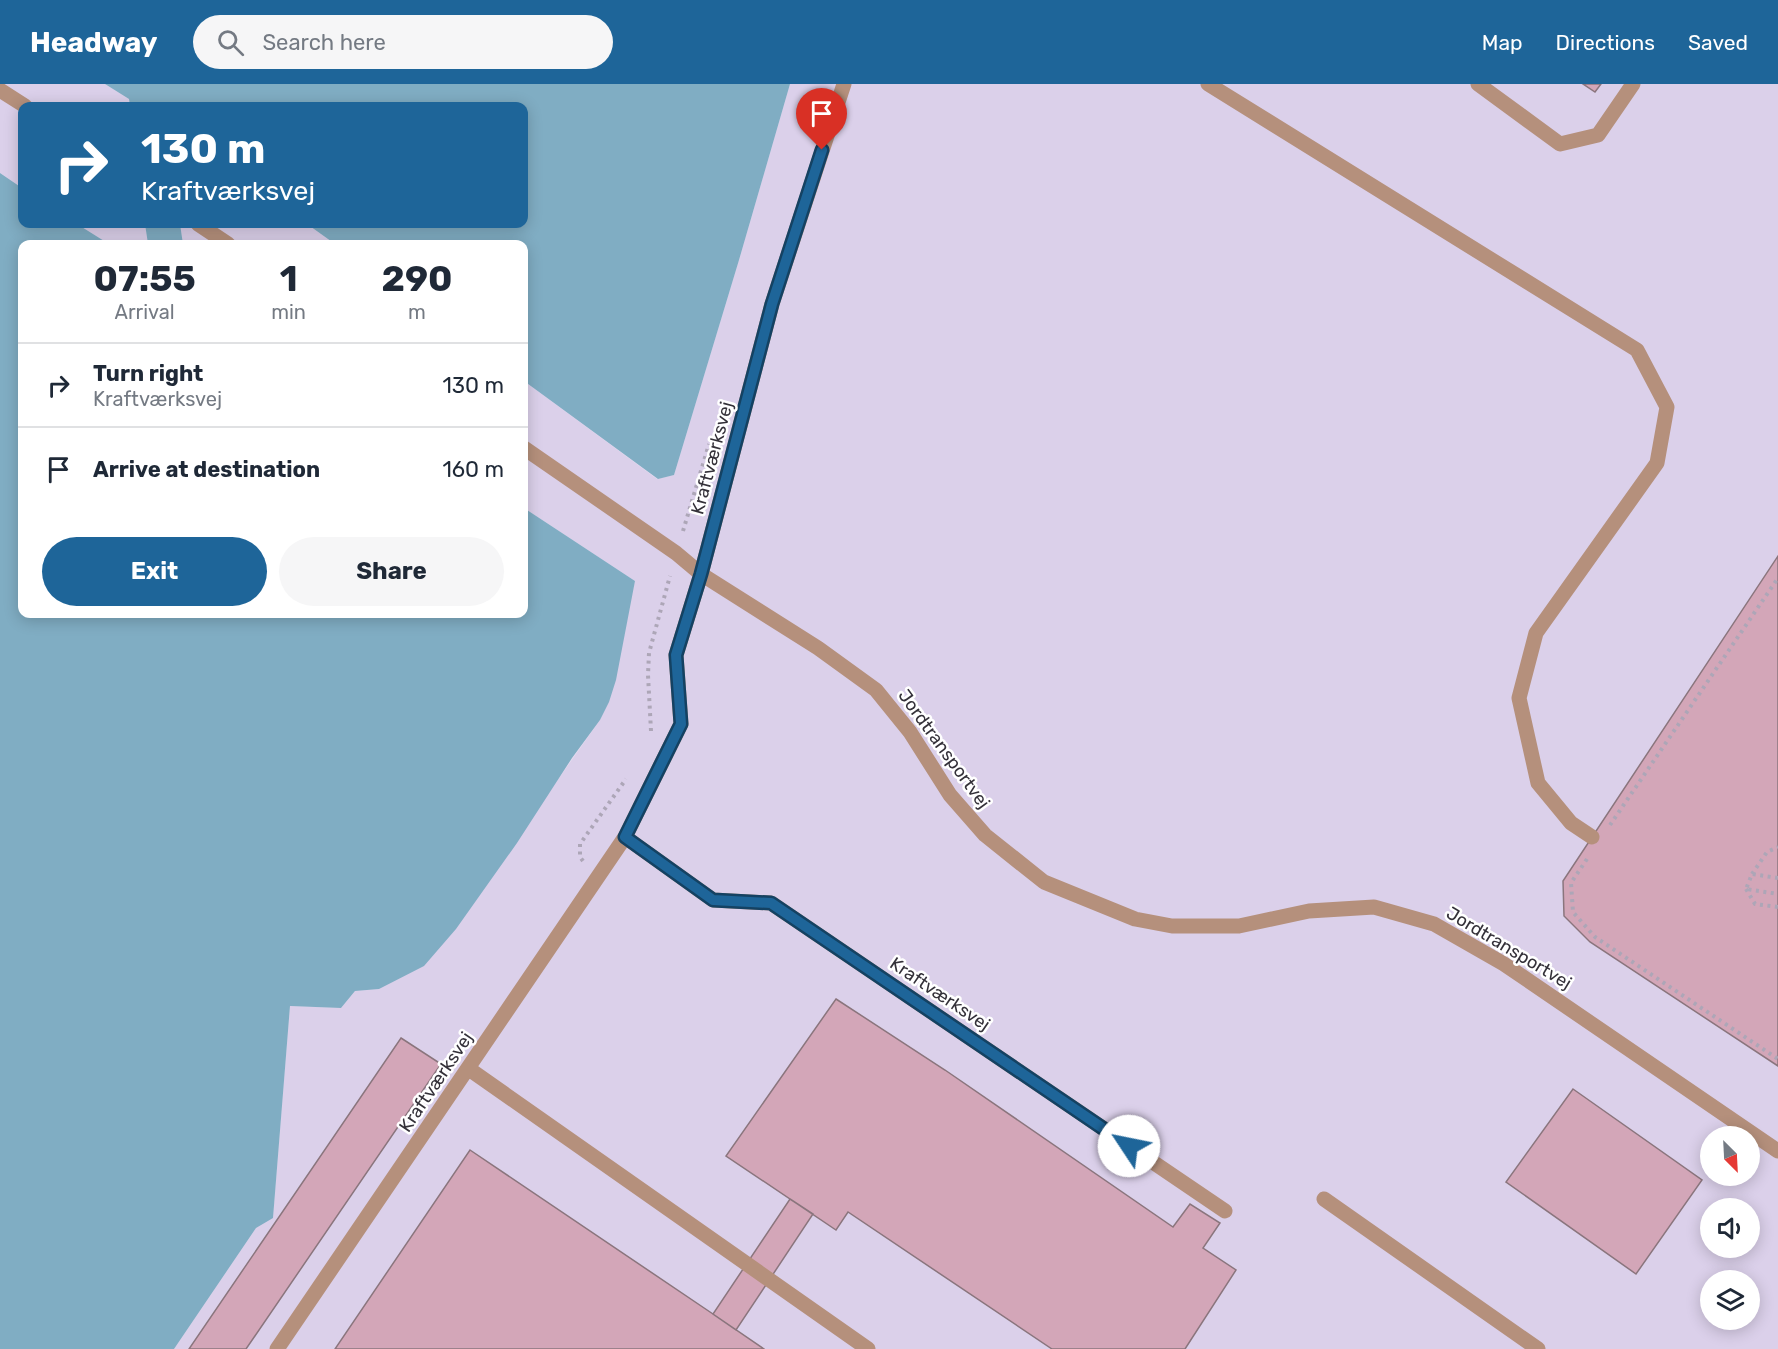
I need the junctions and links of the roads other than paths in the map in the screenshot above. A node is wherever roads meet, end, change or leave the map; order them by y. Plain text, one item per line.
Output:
1 (844, 84) edge
2 (1208, 84) edge
3 (1478, 84) edge
4 (1633, 84) edge
5 (0, 90) edge
6 (19, 102) edge
7 (204, 228) edge
8 (222, 240) edge
9 (528, 451) edge
10 (701, 574) junction
11 (1598, 835) road end
12 (625, 837) junction
13 (469, 1069) junction
14 (1778, 1151) edge
15 (1324, 1199) dead end
16 (1225, 1211) dead end
17 (277, 1349) edge
18 (868, 1349) edge
19 (1538, 1349) edge

1 - 10 street, Kraftværksvej
2 - 11 street
3 - 4 street
5 - 6 street
7 - 8 street
9 - 10 street, Jordtransportvej
10 - 12 street, Kraftværksvej
10 - 14 street, Jordtransportvej
12 - 13 street, Kraftværksvej
12 - 16 street, Kraftværksvej
13 - 17 street, Kraftværksvej
13 - 18 street
15 - 19 street

